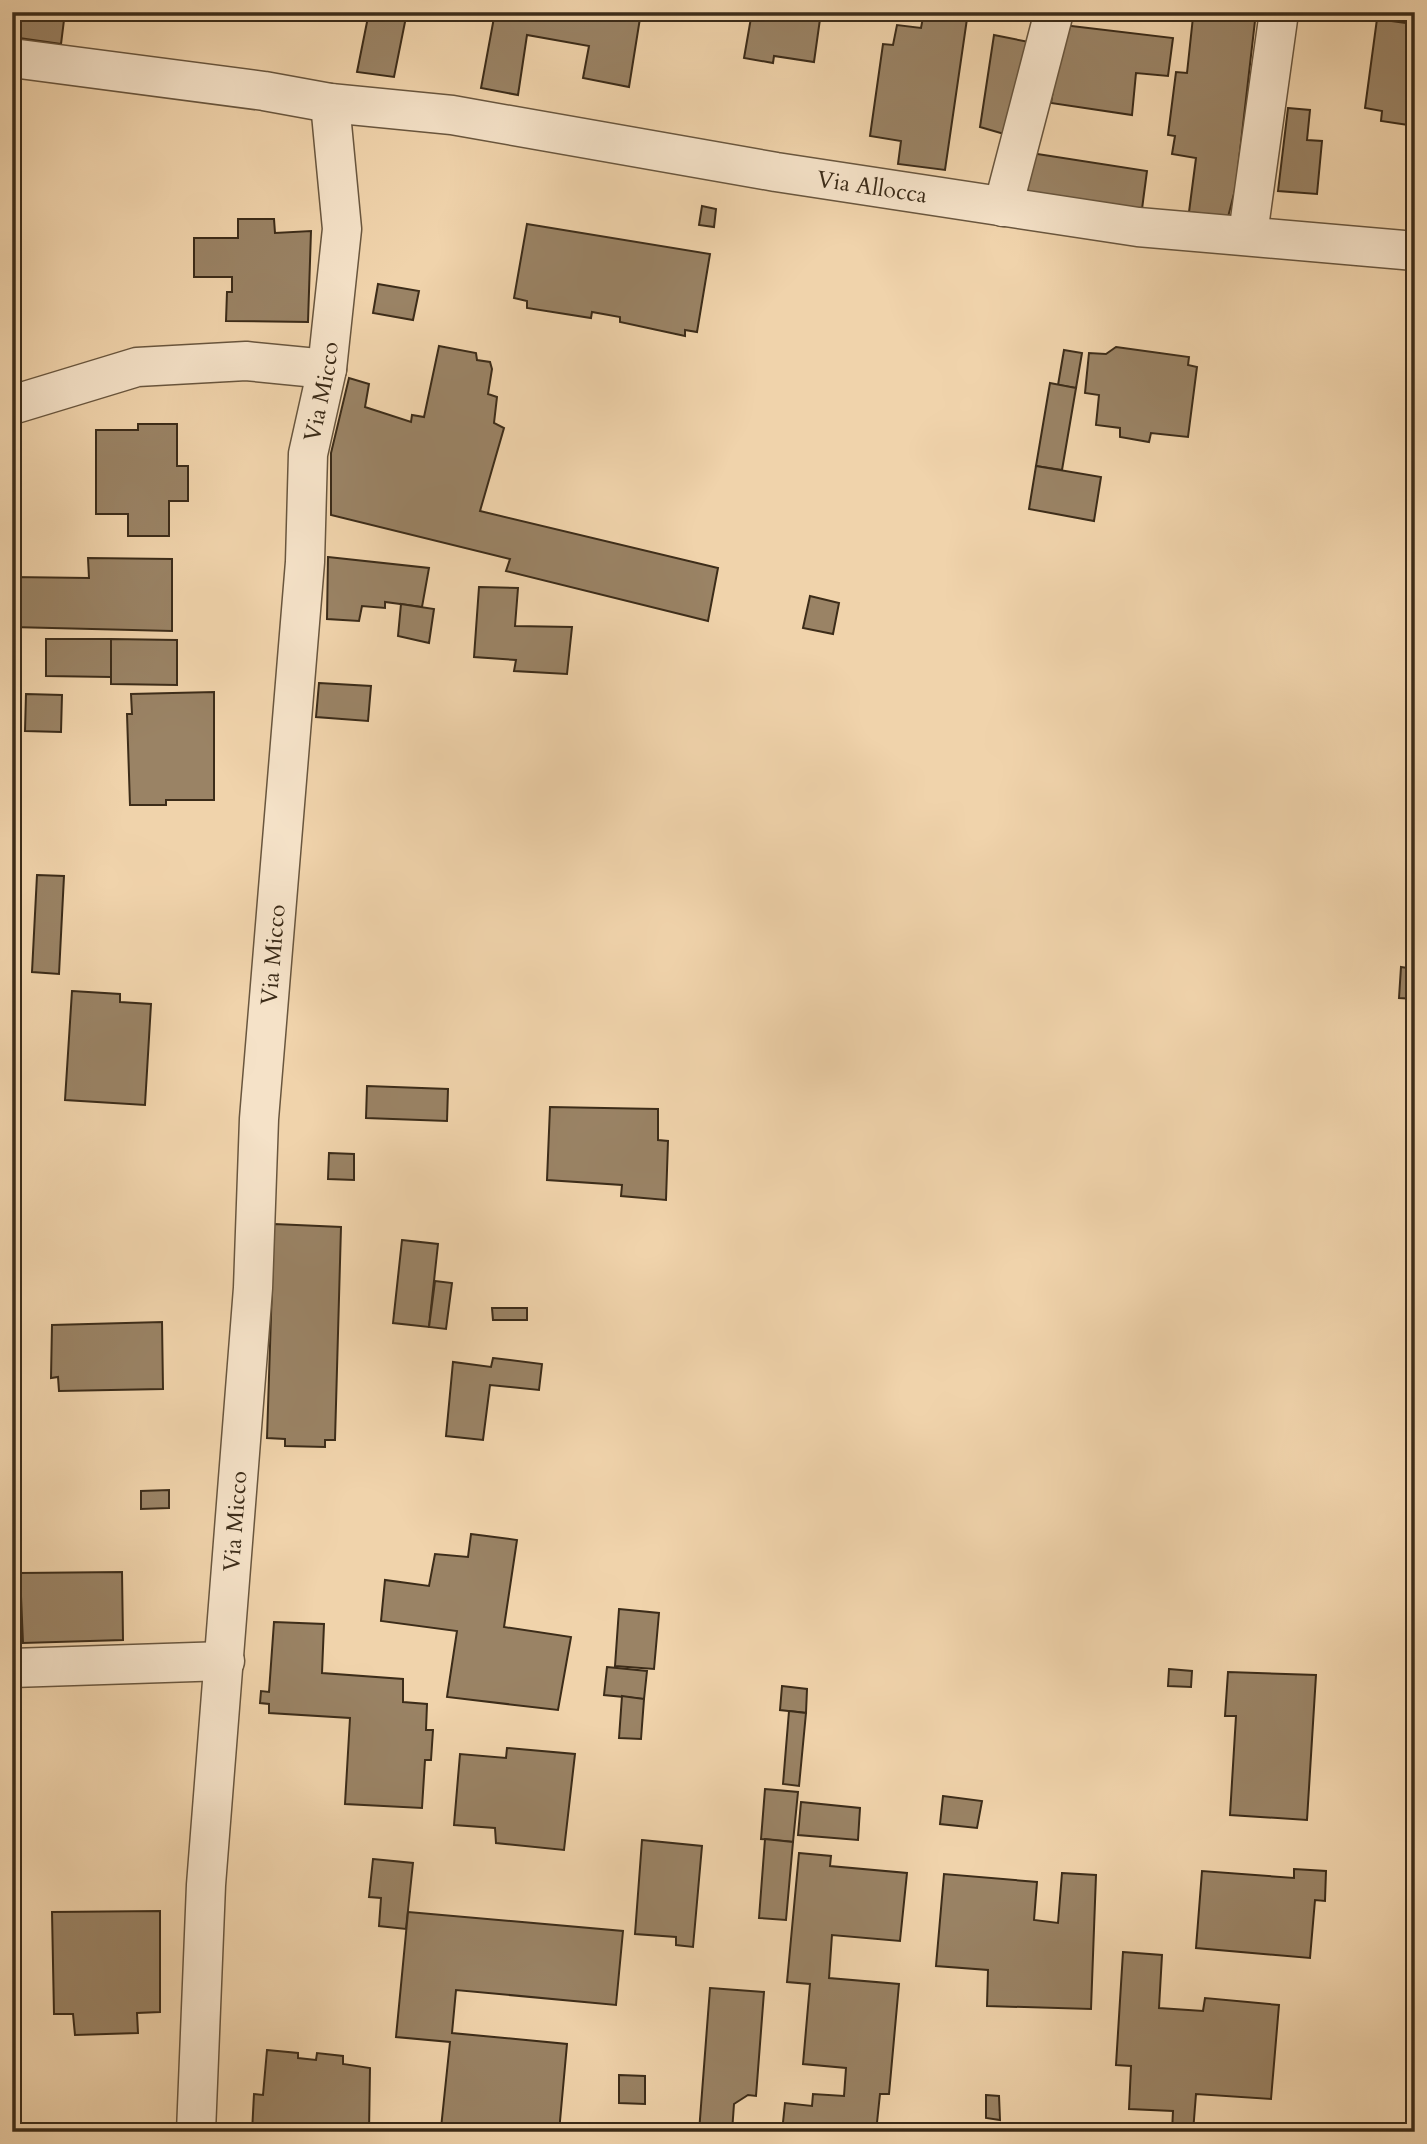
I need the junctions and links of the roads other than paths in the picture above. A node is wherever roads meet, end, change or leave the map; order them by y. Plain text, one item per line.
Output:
1 (1054, 12) edge
2 (1279, 12) edge
3 (12, 58) edge
4 (330, 103) junction
5 (1003, 207) junction
6 (1248, 234) junction
7 (1415, 251) edge
8 (327, 369) junction
9 (12, 405) edge
10 (225, 1661) junction
11 (12, 1668) edge
12 (196, 2132) edge

1 - 5 street
2 - 6 street
3 - 4 street
4 - 5 street, Via Allocca
4 - 8 street, Via Micco
5 - 6 street, Via Allocca
6 - 7 street, Via Allocca
8 - 9 street
8 - 10 street, Via Micco
10 - 11 street
10 - 12 street, Via Micco

